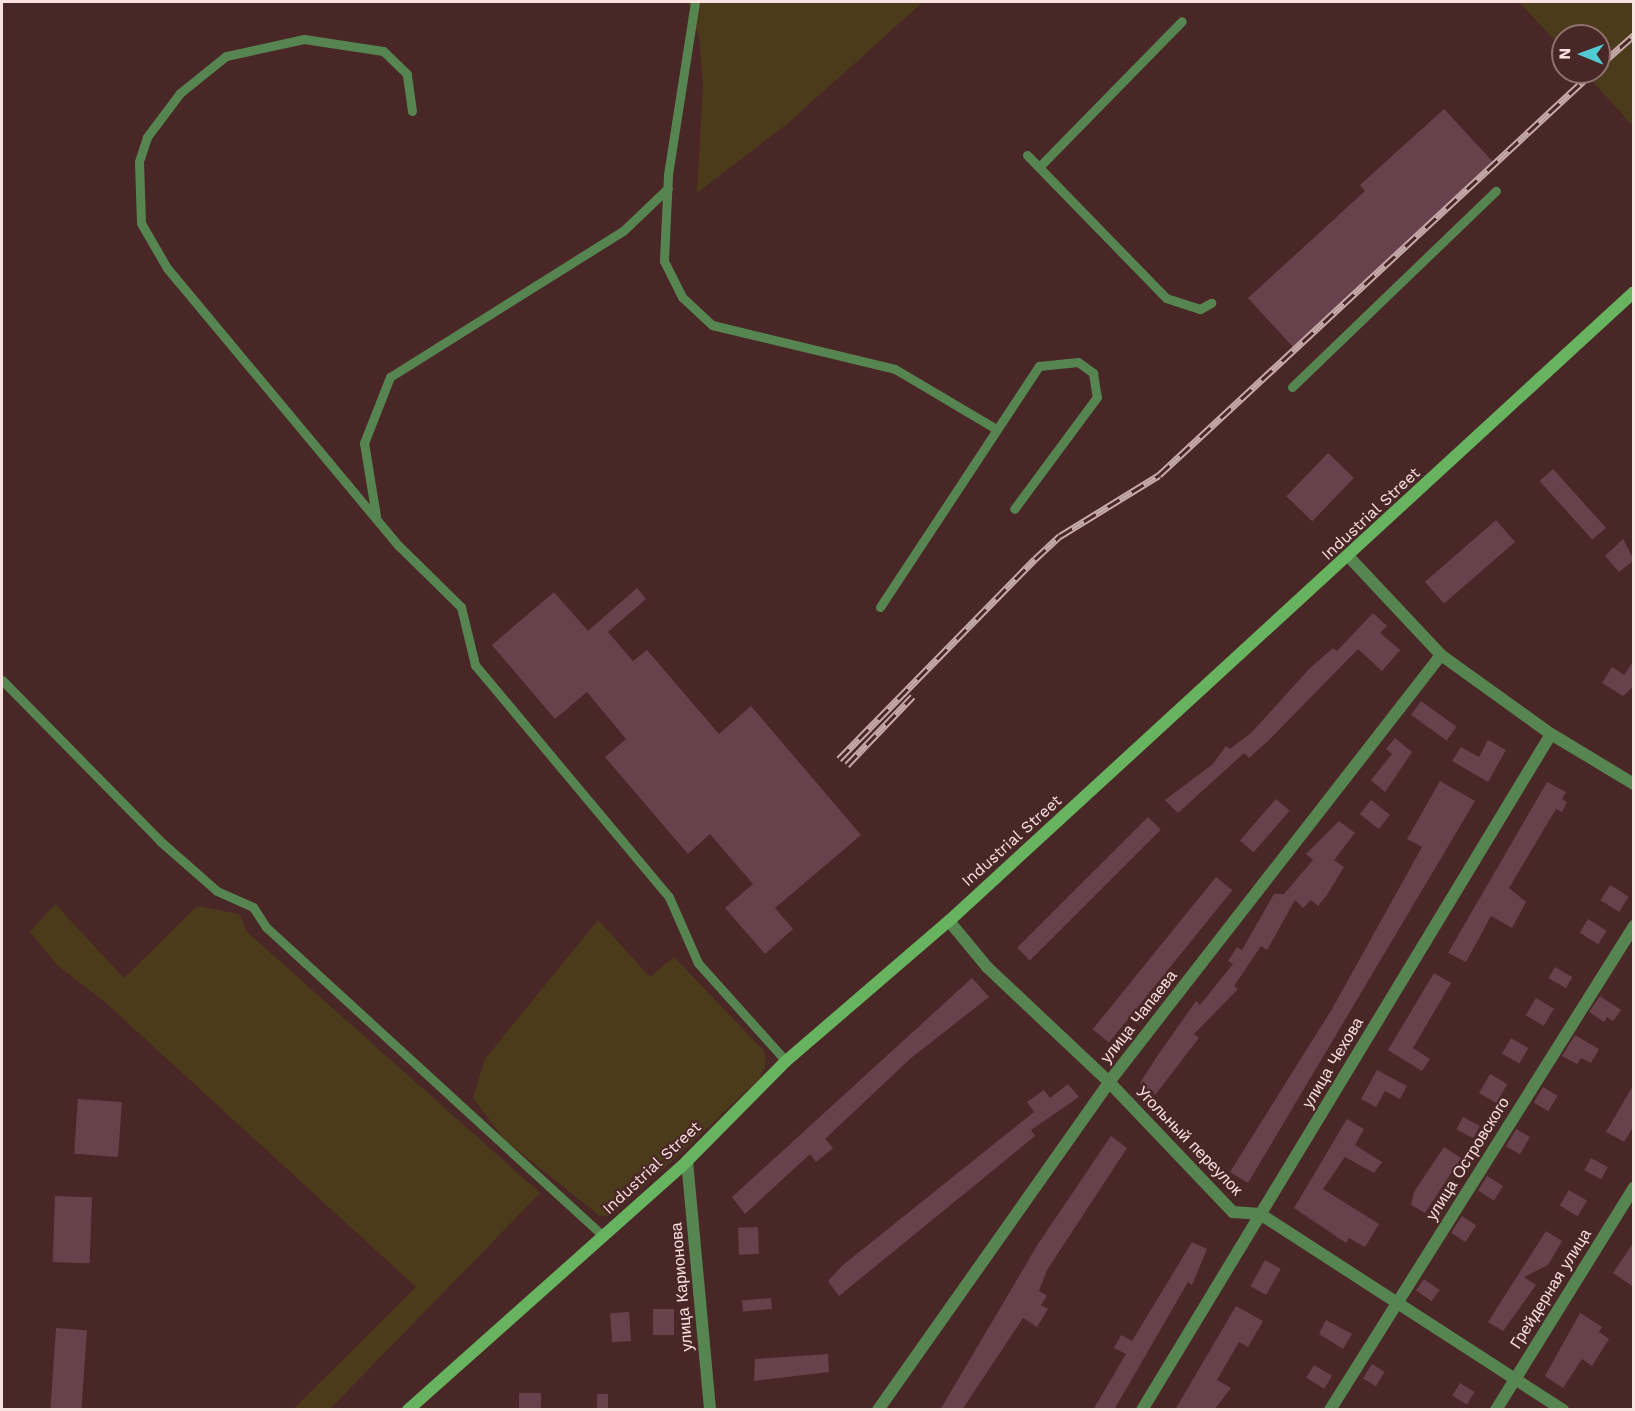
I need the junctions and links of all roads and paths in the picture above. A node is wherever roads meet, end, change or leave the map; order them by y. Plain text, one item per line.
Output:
1 (694, 2) edge
2 (1182, 21) dead end
3 (412, 111) dead end
4 (1027, 155) dead end
5 (1040, 167) junction
6 (668, 188) junction
7 (1496, 191) dead end
8 (1634, 292) edge
9 (1211, 303) dead end
10 (1292, 387) dead end
11 (996, 429) junction
12 (1014, 509) dead end
13 (376, 519) junction
14 (1349, 557) junction
15 (880, 607) dead end
16 (1441, 655) junction
17 (2, 680) edge
18 (1551, 734) junction
19 (1634, 784) edge
20 (949, 921) junction
21 (1634, 926) edge
22 (786, 1062) junction
23 (1109, 1082) junction
24 (687, 1161) junction
25 (1634, 1187) edge
26 (1260, 1214) junction
27 (603, 1236) junction
28 (1397, 1305) junction
29 (1515, 1379) junction
30 (408, 1410) edge
31 (710, 1410) edge
32 (878, 1410) edge
33 (1142, 1410) edge
34 (1330, 1410) edge
35 (1497, 1410) edge
36 (1563, 1410) edge

1 - 6 lane
2 - 5 lane
3 - 13 lane
4 - 5 lane
5 - 9 lane
6 - 11 lane
6 - 13 lane
7 - 10 lane
8 - 14 street, Industrial Street
11 - 12 lane
11 - 15 lane
13 - 22 lane
14 - 16 street
14 - 20 street, Industrial Street
16 - 18 street
16 - 23 street, улица Чапаева
17 - 27 lane
18 - 19 street
18 - 26 street, улица Чехова
20 - 22 street, Industrial Street
20 - 23 street, Угольный переулок
21 - 28 street, улица Островского
22 - 24 street, Industrial Street
23 - 26 street, Угольный переулок
23 - 32 street, улица Чапаева
24 - 27 street, Industrial Street
24 - 31 street, улица Карионова
25 - 29 street, Грейдерная улица
26 - 28 street, Угольный переулок
26 - 33 street, улица Чехова
27 - 30 street, Industrial Street
28 - 29 street, Угольный переулок
28 - 34 street, улица Островского
29 - 35 street, Грейдерная улица
29 - 36 street, Угольный переулок

